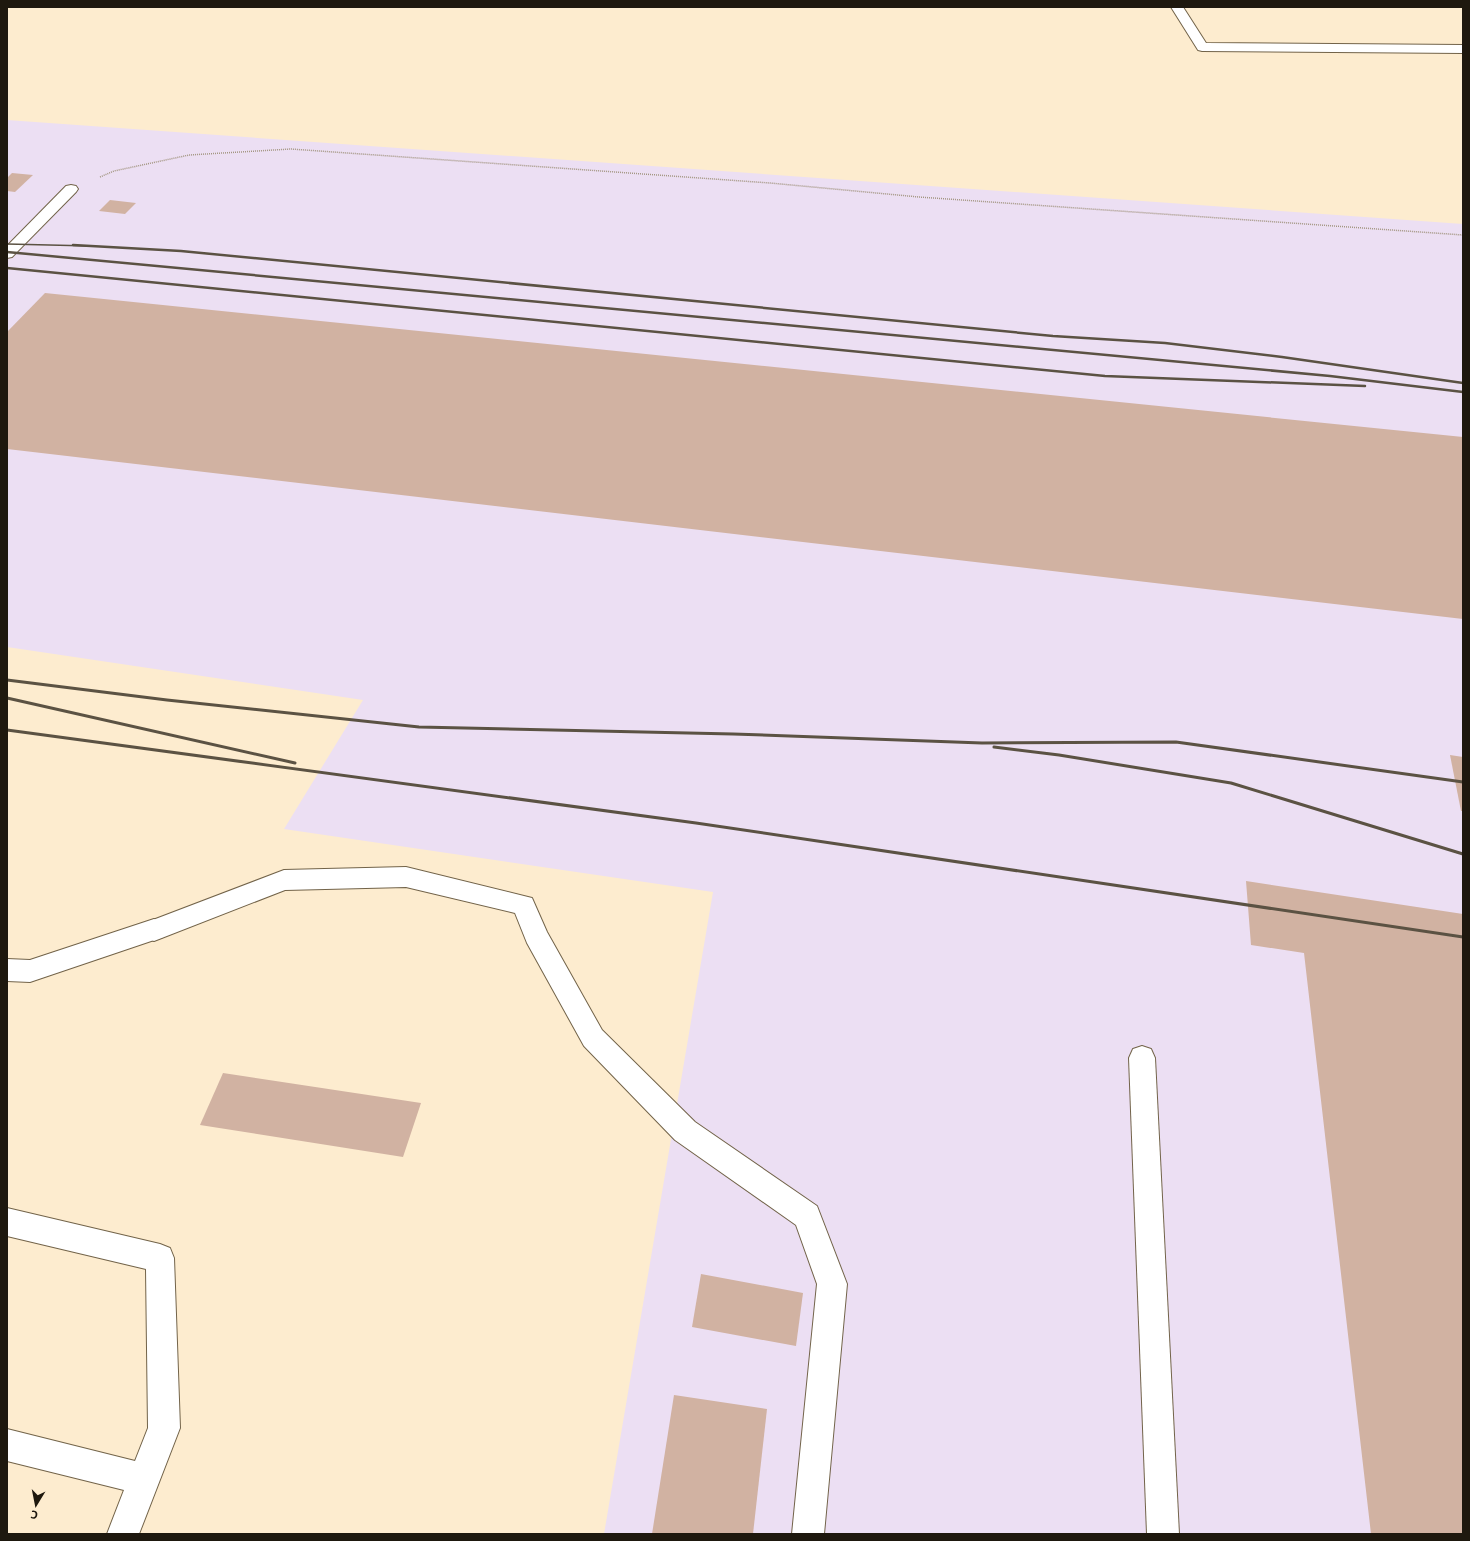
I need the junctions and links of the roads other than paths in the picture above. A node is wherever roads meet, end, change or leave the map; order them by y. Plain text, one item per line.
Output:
1 (1177, 7) edge
2 (1463, 48) edge
3 (71, 188) road end
4 (7, 254) edge
5 (7, 970) edge
6 (1142, 1058) dead end
7 (7, 1222) edge
8 (7, 1445) edge
9 (145, 1479) junction
10 (123, 1534) edge
11 (808, 1534) edge
12 (1163, 1534) edge

1 - 2 street
3 - 4 street
5 - 11 street
6 - 12 street
7 - 9 street
8 - 9 street
9 - 10 street

